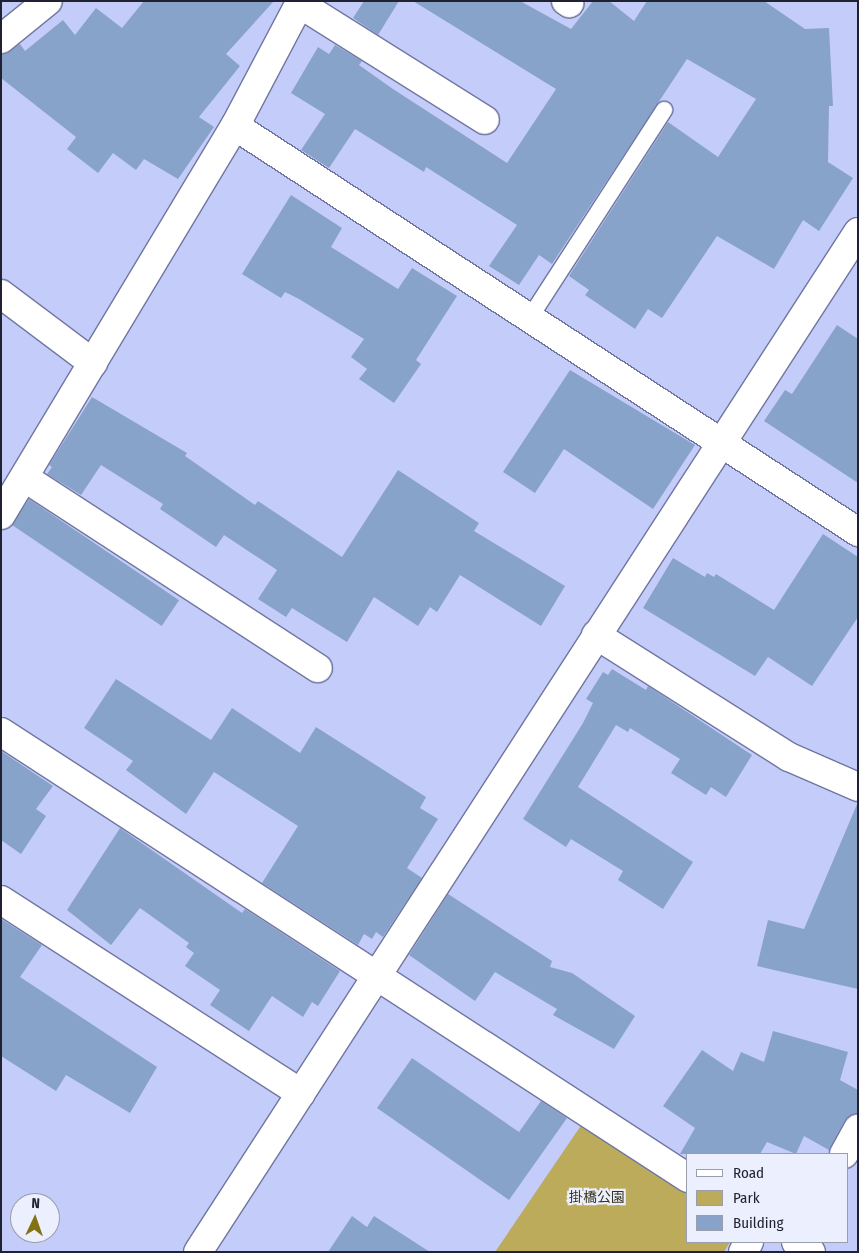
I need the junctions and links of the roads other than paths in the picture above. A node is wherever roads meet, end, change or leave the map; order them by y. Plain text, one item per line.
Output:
1 (48, 1) edge
2 (300, 3) edge
3 (1, 39) edge
4 (664, 110) dead end
5 (485, 120) dead end
6 (235, 126) junction
7 (858, 232) edge
8 (1, 294) edge
9 (529, 319) junction
10 (93, 363) junction
11 (722, 444) junction
12 (25, 478) junction
13 (1, 515) edge
14 (858, 532) edge
15 (596, 635) junction
16 (318, 668) dead end
17 (1, 732) edge
18 (858, 787) edge
19 (1, 900) edge
20 (376, 974) junction
21 (301, 1093) junction
22 (858, 1129) edge
23 (845, 1153) edge
24 (686, 1177) edge
25 (798, 1243) edge
26 (198, 1252) edge
27 (811, 1252) edge

1 - 3 street
2 - 5 street
2 - 6 street
4 - 9 lane
6 - 9 street
6 - 10 street
7 - 11 street
8 - 10 street
9 - 11 street
10 - 12 street
11 - 14 street
11 - 15 street
12 - 13 street
12 - 16 street
15 - 18 street
15 - 20 street
17 - 20 street
19 - 21 street
20 - 21 street
20 - 24 street
21 - 26 street
22 - 23 street
25 - 27 street

